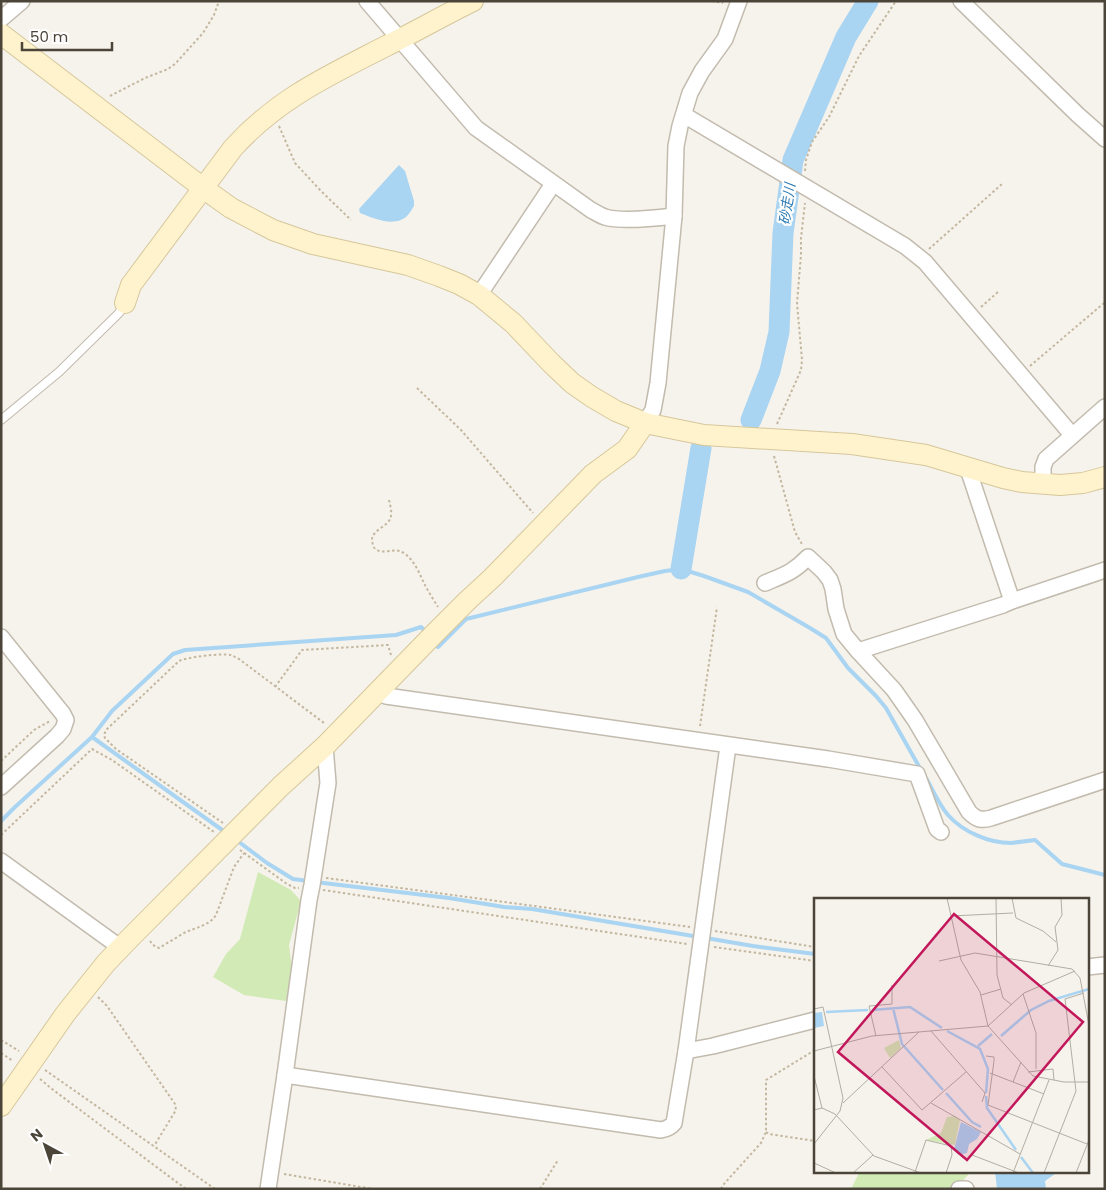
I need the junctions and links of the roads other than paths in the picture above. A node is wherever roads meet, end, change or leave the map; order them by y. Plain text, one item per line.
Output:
1 (22, 1) edge
2 (367, 1) edge
3 (473, 1) edge
4 (739, 1) edge
5 (961, 1) edge
6 (1, 19) edge
7 (1, 34) edge
8 (399, 40) junction
9 (684, 115) junction
10 (1105, 139) edge
11 (554, 184) junction
12 (203, 188) junction
13 (674, 216) junction
14 (479, 295) junction
15 (125, 303) joint
16 (1105, 407) edge
17 (1, 420) edge
18 (645, 423) junction
19 (1072, 435) junction
20 (967, 466) junction
21 (1105, 478) edge
22 (1043, 484) junction
23 (1105, 570) edge
24 (765, 583) dead end
25 (1012, 601) junction
26 (1, 637) edge
27 (858, 651) junction
28 (380, 689) junction
29 (331, 741) junction
30 (728, 746) junction
31 (1105, 780) edge
32 (1, 787) edge
33 (940, 832) dead end
34 (1, 861) edge
35 (121, 948) junction
36 (1105, 966) edge
37 (1088, 967) edge
38 (814, 1020) edge
39 (686, 1051) junction
40 (285, 1075) junction
41 (1, 1106) edge
42 (268, 1189) edge
43 (959, 1189) edge
44 (966, 1189) edge

1 - 6 street
2 - 8 street
3 - 8 street
4 - 9 street
5 - 10 street
7 - 12 street
8 - 11 street
8 - 12 street
9 - 13 street
9 - 19 street
11 - 13 street
11 - 14 street
12 - 14 street
12 - 15 street
13 - 18 street
14 - 18 street
15 - 17 lane
16 - 19 street
18 - 20 street
18 - 28 street
19 - 22 street
20 - 22 street
20 - 25 street
21 - 22 street
23 - 25 street
24 - 27 street
25 - 27 street
26 - 32 street
27 - 31 street
28 - 29 street
28 - 30 street
29 - 35 street
29 - 40 street
30 - 33 street
30 - 39 street
34 - 35 street
35 - 41 street
36 - 37 street
38 - 39 street
39 - 40 street
40 - 42 street
43 - 44 street

